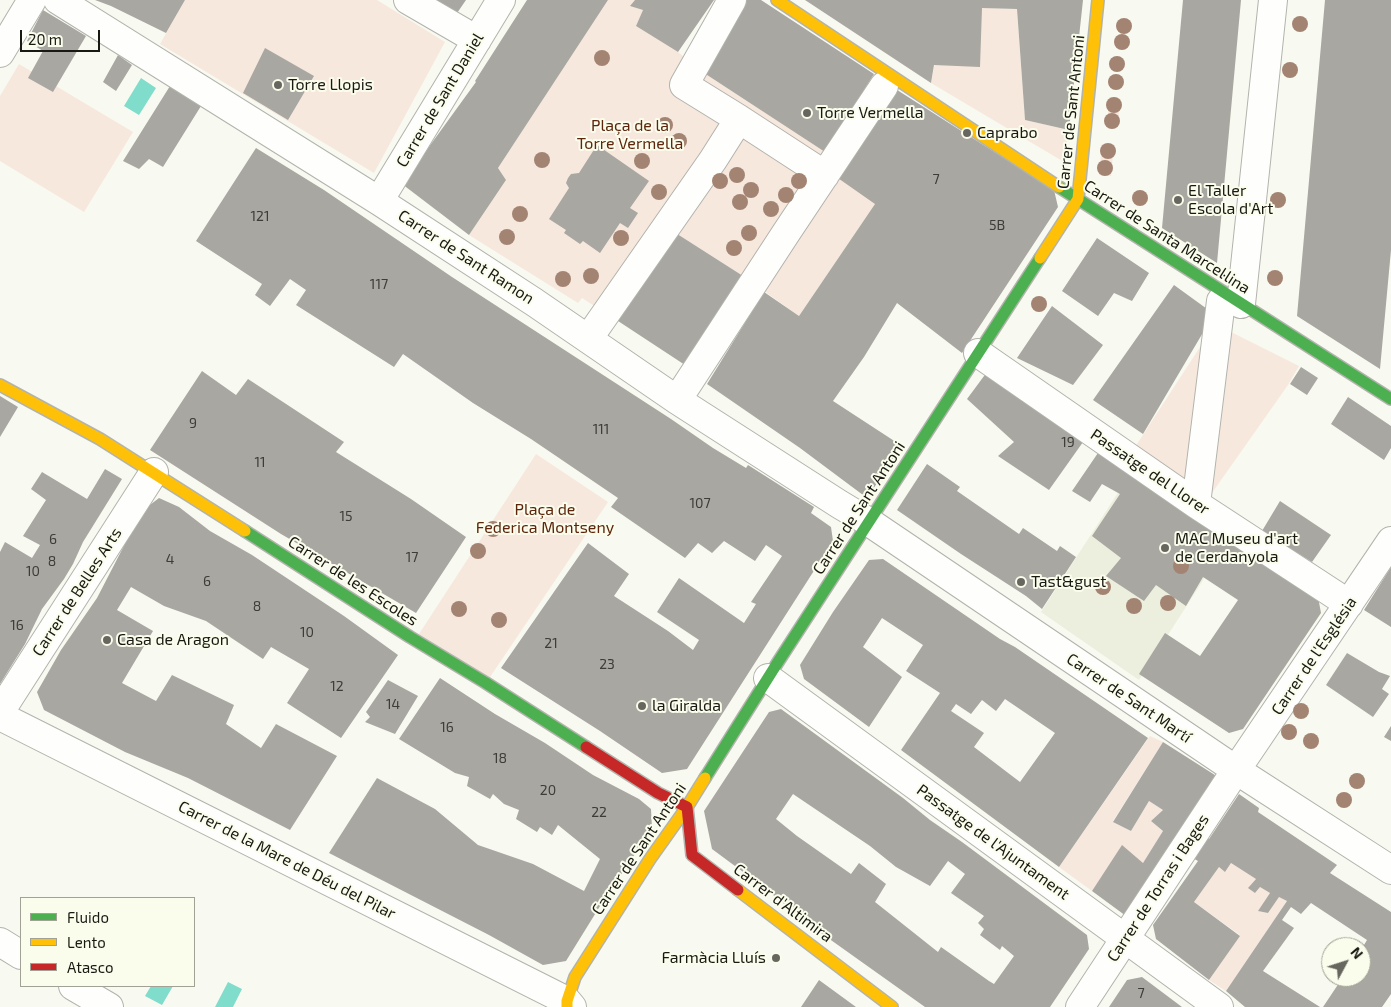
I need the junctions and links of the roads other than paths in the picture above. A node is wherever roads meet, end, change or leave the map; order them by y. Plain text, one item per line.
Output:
1 (32, 0) edge
2 (58, 0) edge
3 (408, 0) edge
4 (501, 0) edge
5 (732, 0) edge
6 (777, 0) edge
7 (1098, 0) edge
8 (1273, 0) edge
9 (477, 40) junction
10 (0, 53) edge
11 (884, 86) dead end
12 (739, 119) junction
13 (825, 175) junction
14 (1078, 199) junction
15 (379, 201) junction
16 (1231, 302) junction
17 (588, 339) junction
18 (978, 353) junction
19 (0, 385) edge
20 (1391, 399) edge
21 (677, 400) junction
22 (154, 472) junction
23 (1196, 504) junction
24 (870, 522) junction
25 (1391, 541) edge
26 (1349, 604) junction
27 (768, 678) junction
28 (0, 712) edge
29 (0, 716) edge
30 (1236, 770) junction
31 (687, 807) junction
32 (1391, 870) edge
33 (1125, 938) junction
34 (0, 942) edge
35 (20, 954) edge
36 (75, 987) edge
37 (568, 1005) edge
38 (109, 1007) edge
39 (892, 1007) edge
40 (1080, 1007) edge
41 (1219, 1007) edge

1 - 10 street
2 - 15 street, Carrer de Sant Ramon
3 - 9 street
4 - 9 street, Carrer de Sant Daniel
5 - 12 street
6 - 14 street, Carrer de Santa Marcel·lina
7 - 14 street, Carrer de Sant Antoni
8 - 16 street
9 - 15 street, Carrer de Sant Daniel
11 - 13 street
12 - 13 street
12 - 17 street
13 - 21 street
14 - 16 street, Carrer de Santa Marcel·lina
14 - 18 street, Carrer de Sant Antoni
15 - 17 street, Carrer de Sant Ramon
16 - 20 street, Carrer de Santa Marcel·lina
16 - 23 street
17 - 21 street, Carrer de Sant Ramon
18 - 23 street, Passatge del Llorer
18 - 24 street, Carrer de Sant Antoni
19 - 22 street, Carrer de les Escoles
21 - 24 street, Carrer de Sant Ramon
22 - 28 street, Carrer de Belles Arts
22 - 31 street, Carrer de les Escoles
23 - 26 street, Passatge del Llorer
24 - 27 street, Carrer de Sant Antoni
24 - 30 street, Carrer de Sant Martí
25 - 26 street, Carrer de l'Església
26 - 30 street, Carrer de l'Església
27 - 31 street, Carrer de Sant Antoni
27 - 33 street, Passatge de l'Ajuntament
29 - 37 street, Carrer de la Mare de Déu del Pilar
30 - 32 street, Carrer de Sant Martí
30 - 33 street, Carrer de Torras i Bages
31 - 37 street, Carrer de Sant Antoni
31 - 39 street, Carrer d'Altimira
33 - 40 street, Carrer de Torras i Bages
33 - 41 street, Passatge de l'Ajuntament
34 - 35 street
36 - 38 street

